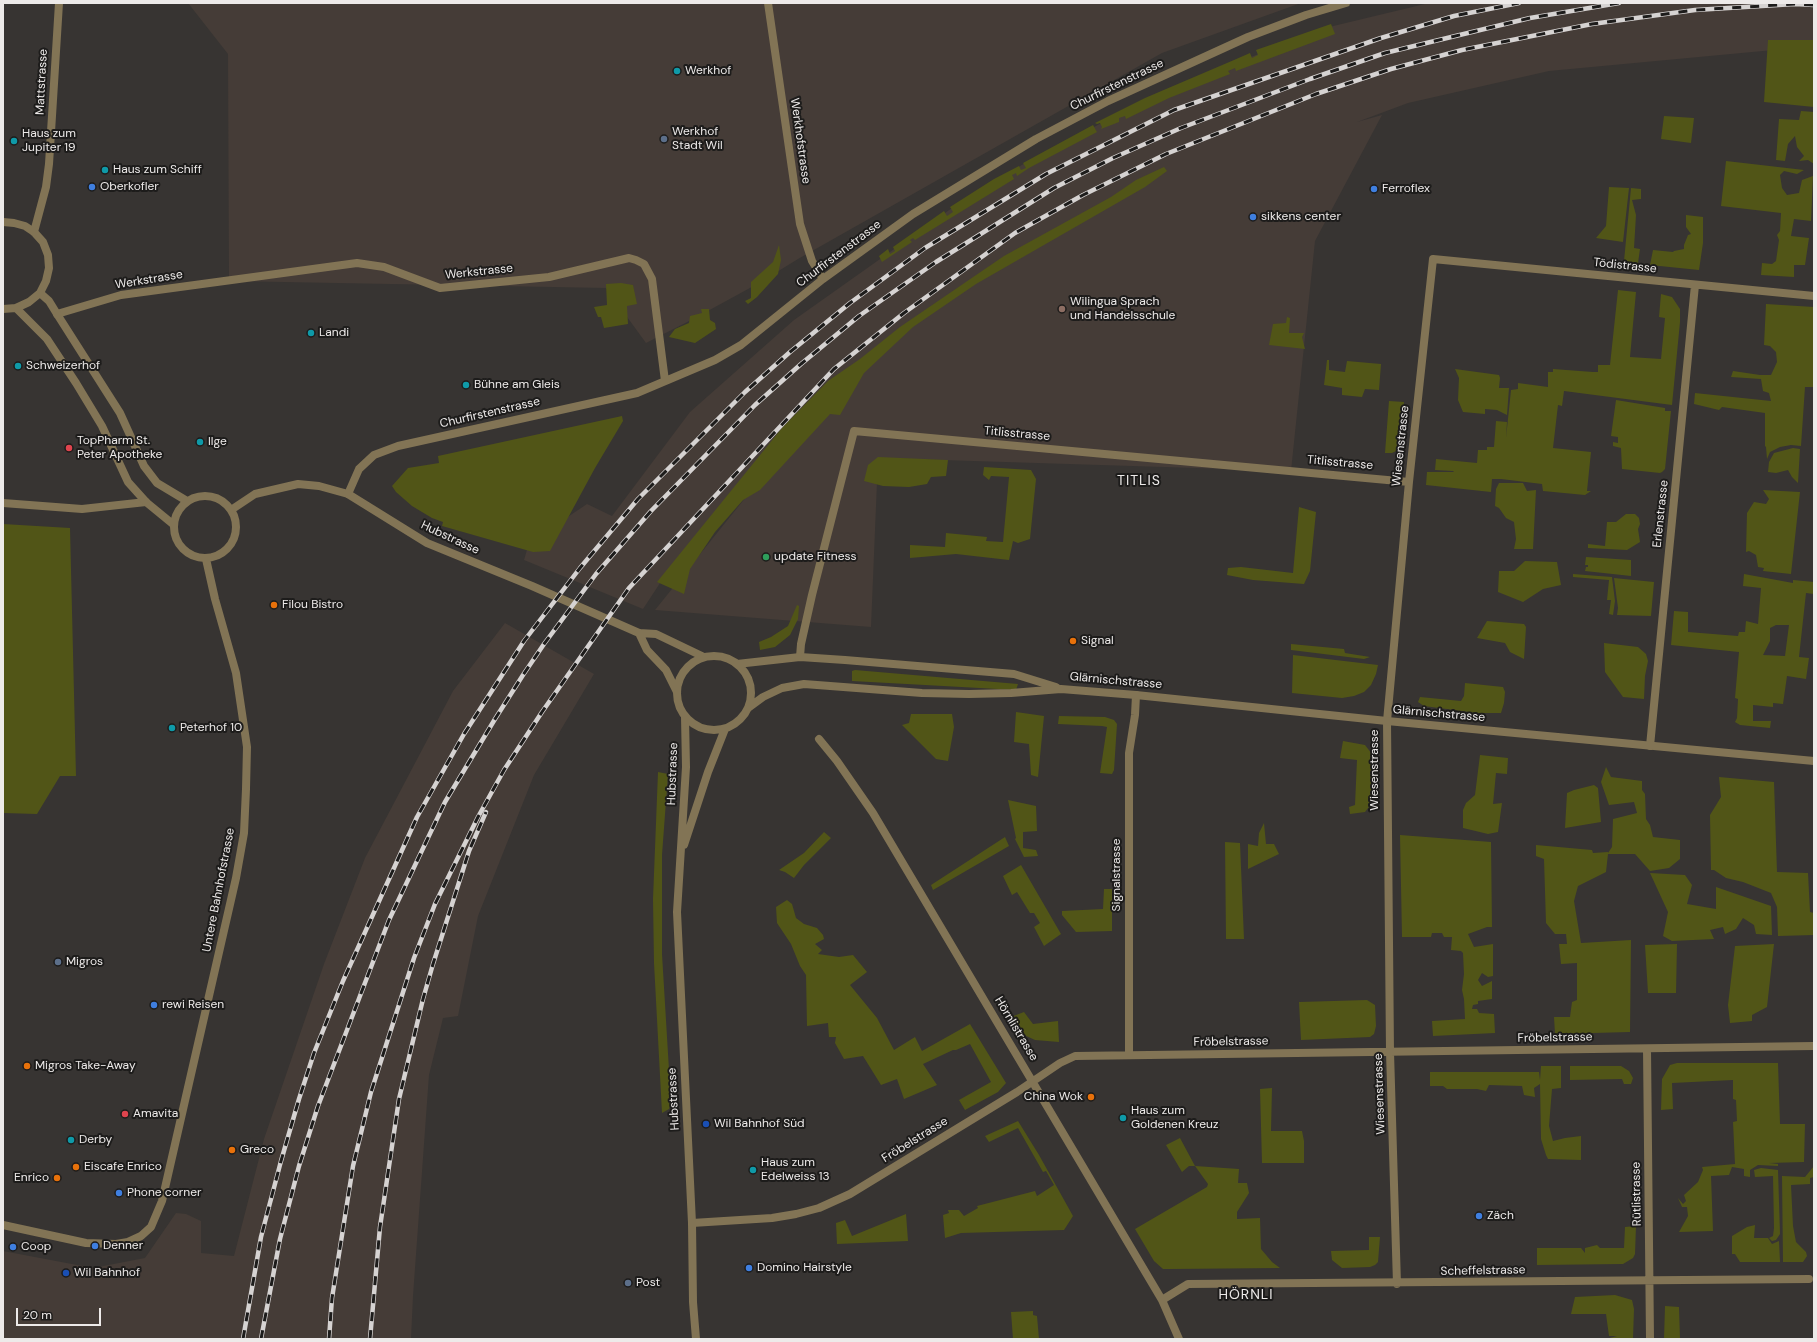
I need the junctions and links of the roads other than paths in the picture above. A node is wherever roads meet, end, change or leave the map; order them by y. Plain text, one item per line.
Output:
1 (59, 3) edge
2 (768, 3) edge
3 (1346, 3) edge
4 (3, 222) edge
5 (34, 232) junction
6 (1433, 259) joint
7 (823, 279) junction
8 (1695, 285) junction
9 (40, 293) junction
10 (1814, 296) edge
11 (3, 308) edge
12 (16, 308) junction
13 (57, 314) junction
14 (665, 382) junction
15 (1409, 482) junction
16 (348, 494) junction
17 (187, 501) junction
18 (146, 502) junction
19 (3, 503) edge
20 (231, 510) junction
21 (174, 526) junction
22 (206, 558) junction
23 (638, 633) junction
24 (704, 657) junction
25 (800, 657) junction
26 (737, 664) junction
27 (1061, 689) junction
28 (677, 692) junction
29 (1136, 694) junction
30 (748, 708) junction
31 (685, 717) junction
32 (1387, 721) junction
33 (726, 729) junction
34 (819, 739) dead end
35 (1650, 746) junction
36 (1814, 761) edge
37 (680, 857) junction
38 (1814, 1046) edge
39 (1647, 1049) junction
40 (1390, 1052) junction
41 (1129, 1055) junction
42 (1033, 1081) junction
43 (692, 1223) junction
44 (3, 1225) edge
45 (1809, 1279) dead end
46 (1650, 1280) junction
47 (1397, 1284) junction
48 (1162, 1300) junction
49 (696, 1339) edge
50 (1179, 1339) edge
51 (1650, 1339) edge

1 - 5 street, Mattstrasse
2 - 7 street, Werkhofstrasse
3 - 7 street, Churfirstenstrasse
4 - 5 street
5 - 9 street
6 - 8 street, Tödistrasse
6 - 15 street, Wiesenstrasse
7 - 14 street, Churfirstenstrasse
8 - 10 street, Tödistrasse
8 - 35 street, Erlenstrasse
9 - 12 street
9 - 13 street
11 - 12 street
12 - 18 street
13 - 14 street, Werkstrasse
13 - 17 street
14 - 16 street, Churfirstenstrasse
15 - 25 street, Titlisstrasse
15 - 32 street, Wiesenstrasse
16 - 20 street, Hubstrasse
16 - 23 street, Hubstrasse
17 - 20 street
17 - 21 street
18 - 19 street
18 - 21 street
20 - 22 street
21 - 22 street
22 - 44 street, Untere Bahnhofstrasse
23 - 24 street, Hubstrasse
23 - 28 street
24 - 26 street
24 - 28 street
25 - 26 street, Glärnischstrasse
25 - 27 street, Glärnischstrasse
26 - 30 street
27 - 29 street, Glärnischstrasse
27 - 30 street, Glärnischstrasse
28 - 31 street
29 - 32 street, Glärnischstrasse
29 - 41 street, Signalstrasse
30 - 33 street
31 - 33 street
31 - 37 street, Hubstrasse
32 - 35 street, Glärnischstrasse
32 - 40 street, Wiesenstrasse
33 - 37 street, Hubstrasse
34 - 42 street, Hörnlistrasse
35 - 36 street, Glärnischstrasse
37 - 43 street, Hubstrasse
38 - 39 street, Fröbelstrasse
39 - 40 street, Fröbelstrasse
39 - 46 street, Rütlistrasse
40 - 41 street, Fröbelstrasse
40 - 47 street, Wiesenstrasse
41 - 42 street, Fröbelstrasse
42 - 43 street, Fröbelstrasse
42 - 48 street, Hörnlistrasse
43 - 49 street, Hubstrasse
45 - 46 street, Scheffelstrasse
46 - 47 street, Scheffelstrasse
46 - 51 street, Rütlistrasse
47 - 48 street, Scheffelstrasse
48 - 50 street, Hörnlistrasse

